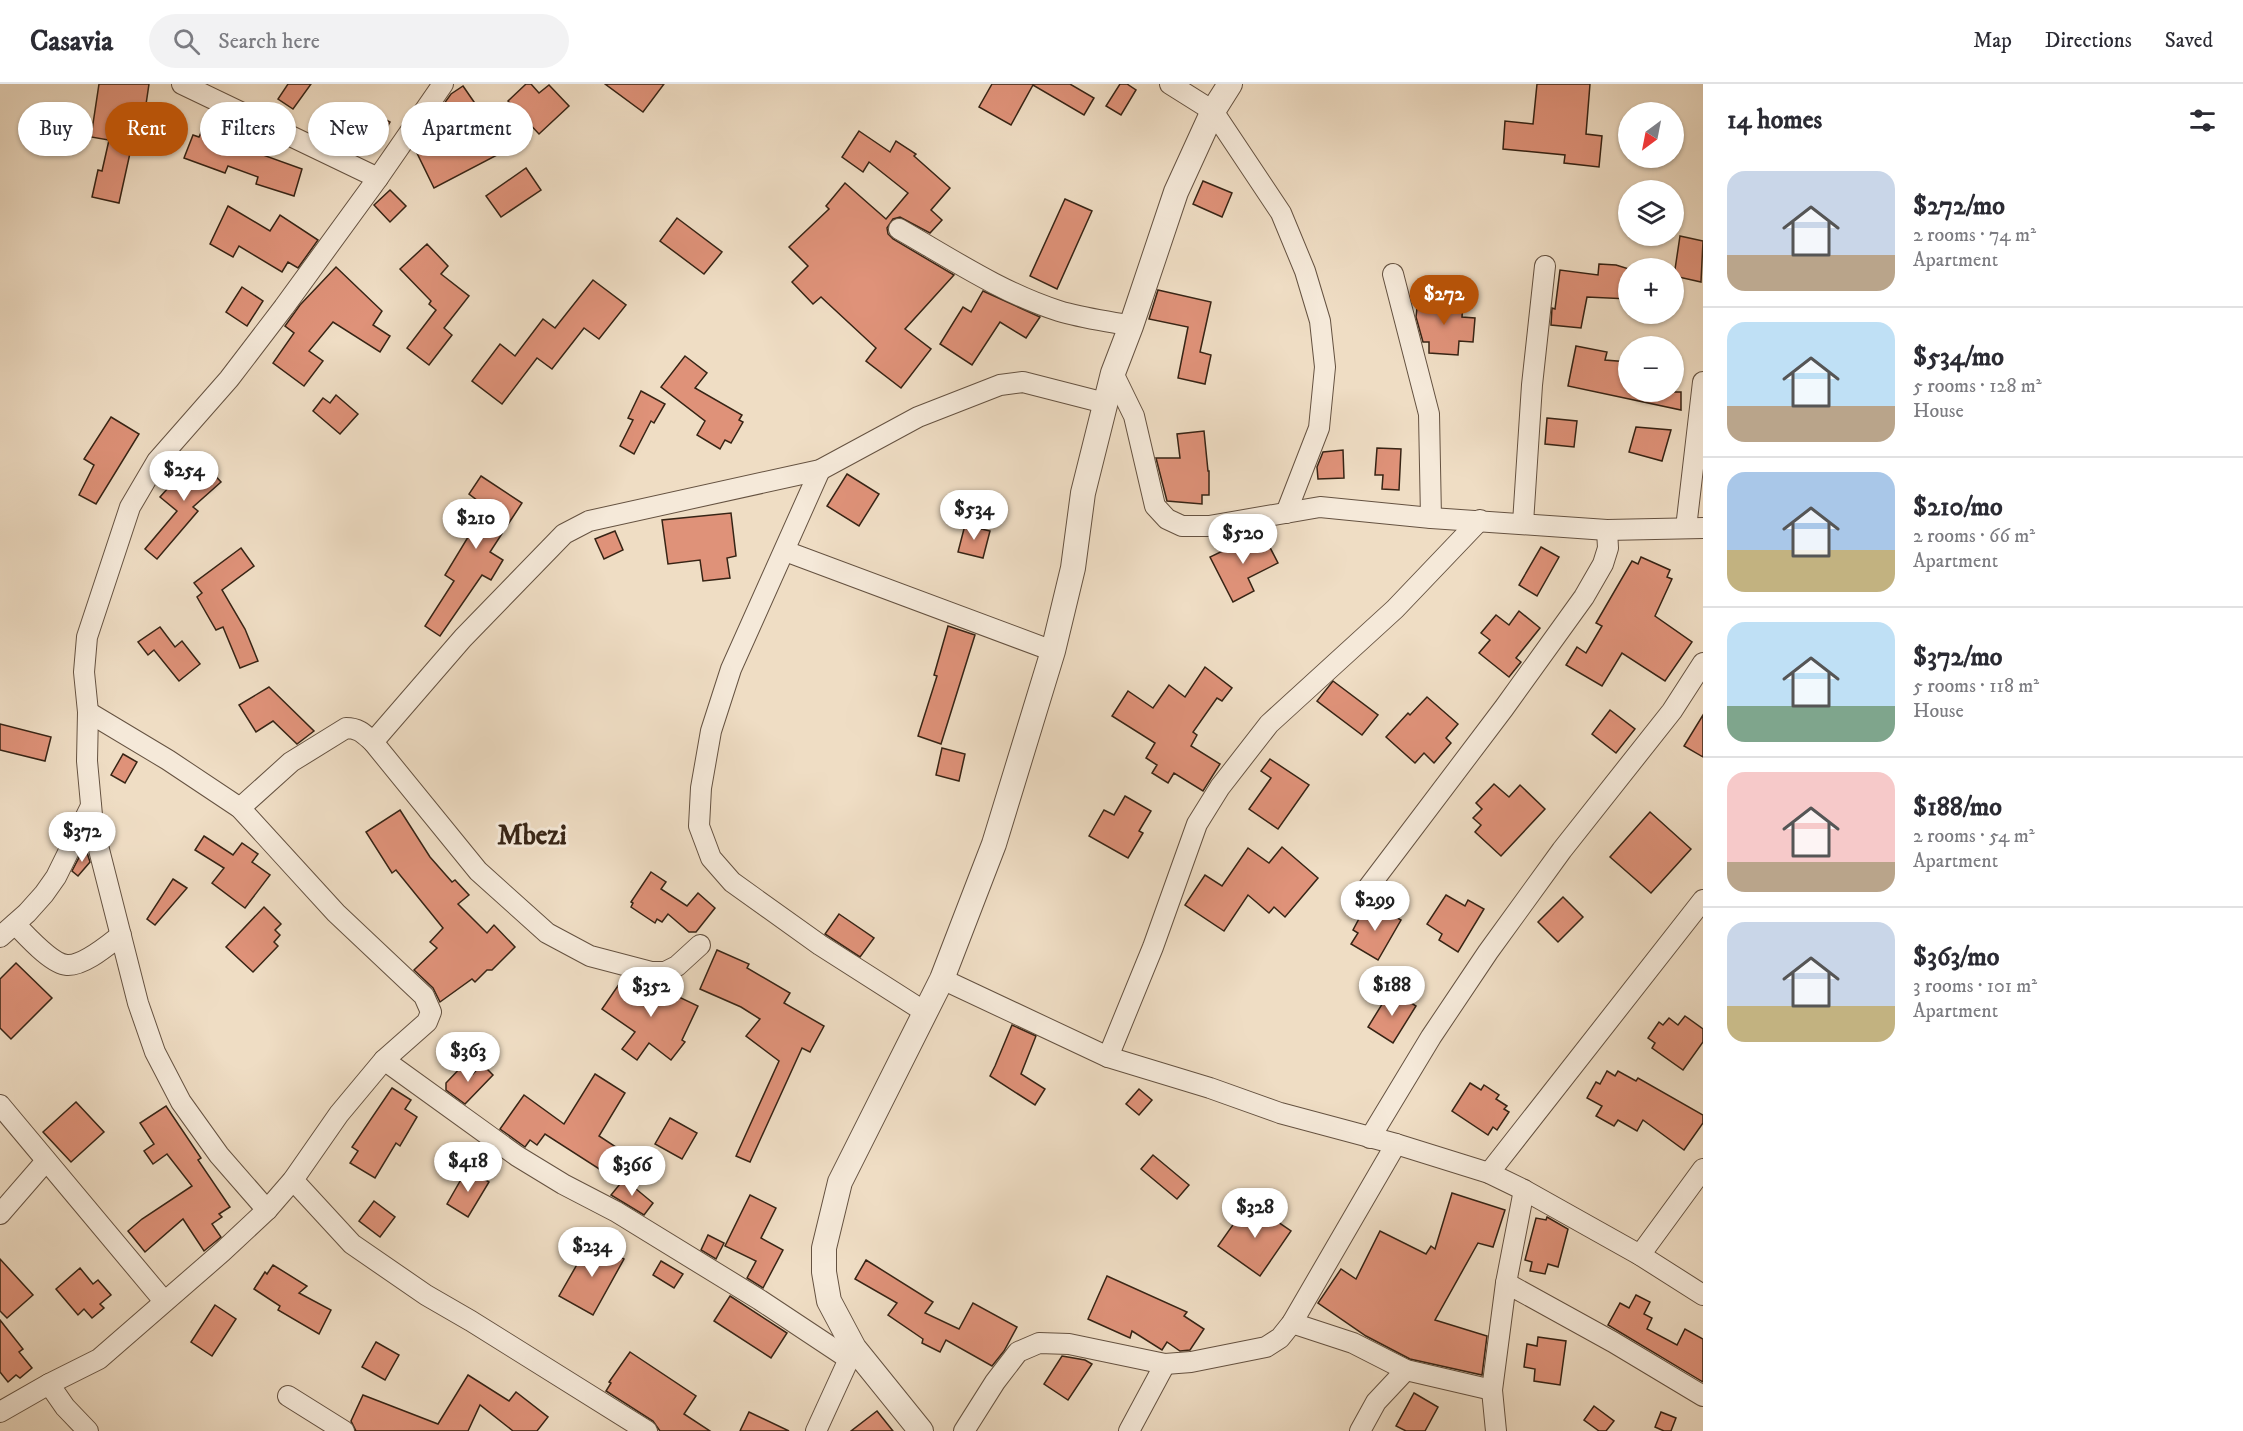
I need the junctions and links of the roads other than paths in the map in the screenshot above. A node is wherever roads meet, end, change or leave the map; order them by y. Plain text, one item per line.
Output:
1 (182, 84) edge
2 (442, 84) edge
3 (1170, 84) edge
4 (1230, 84) edge
5 (1213, 111) junction
6 (378, 178) junction
7 (899, 229) dead end
8 (1545, 266) dead end
9 (1393, 274) dead end
10 (1131, 327) junction
11 (1113, 373) junction
12 (1703, 381) edge
13 (1105, 403) junction
14 (820, 470) junction
15 (1286, 513) junction
16 (1431, 518) junction
17 (1480, 520) junction
18 (1523, 524) junction
19 (1695, 528) edge
20 (1607, 530) junction
21 (785, 551) junction
22 (1053, 651) junction
23 (1703, 663) edge
24 (88, 712) junction
25 (373, 742) junction
26 (91, 806) junction
27 (240, 808) junction
28 (1703, 900) edge
29 (1355, 905) dead end
30 (7, 931) edge
31 (121, 935) junction
32 (700, 945) dead end
33 (942, 979) junction
34 (925, 1012) junction
35 (1108, 1057) junction
36 (384, 1060) junction
37 (0, 1105) edge
38 (1370, 1138) junction
39 (1396, 1144) junction
40 (46, 1161) junction
41 (1703, 1169) edge
42 (1488, 1173) junction
43 (293, 1179) junction
44 (1524, 1190) junction
45 (267, 1210) junction
46 (0, 1214) edge
47 (1640, 1255) junction
48 (1506, 1283) junction
49 (1703, 1295) edge
50 (164, 1300) junction
51 (1292, 1323) junction
52 (852, 1354) junction
53 (1165, 1364) junction
54 (1406, 1370) junction
55 (49, 1384) junction
56 (1491, 1390) junction
57 (288, 1396) dead end
58 (1703, 1396) edge
59 (0, 1412) edge
60 (88, 1431) edge
61 (344, 1431) edge
62 (646, 1431) edge
63 (816, 1431) edge
64 (921, 1431) edge
65 (964, 1431) edge
66 (1128, 1431) edge
67 (1360, 1431) edge
68 (1496, 1431) edge

1 - 6 street
2 - 6 street
3 - 5 street
4 - 5 street
5 - 10 street
5 - 15 street
6 - 24 street
7 - 10 street
8 - 18 street
9 - 16 street
10 - 11 street
11 - 13 street
11 - 15 street
12 - 19 street
13 - 14 street
13 - 22 street
14 - 21 street
14 - 25 street
15 - 16 street
16 - 17 street
17 - 18 street
17 - 35 street
18 - 20 street
19 - 20 street
20 - 29 street
21 - 22 street
21 - 34 street
22 - 33 street
23 - 38 street
24 - 26 street
24 - 27 street
25 - 27 street
25 - 32 street
26 - 30 street
26 - 31 street
27 - 36 street
28 - 42 street
30 - 31 street
31 - 45 street
33 - 34 street
33 - 35 street
34 - 52 street
35 - 38 street
36 - 43 street
36 - 52 street
37 - 40 street
38 - 39 street
39 - 42 street
39 - 51 street
40 - 46 street
40 - 50 street
41 - 47 street
42 - 44 street
43 - 45 street
43 - 62 street
44 - 47 street
44 - 48 street
45 - 50 street
47 - 49 street
48 - 56 street
48 - 58 street
50 - 55 street
51 - 53 street
51 - 54 street
52 - 63 street
52 - 64 street
53 - 65 street
53 - 66 street
54 - 56 street
54 - 67 street
55 - 59 street
55 - 60 street
56 - 68 street
57 - 61 street

